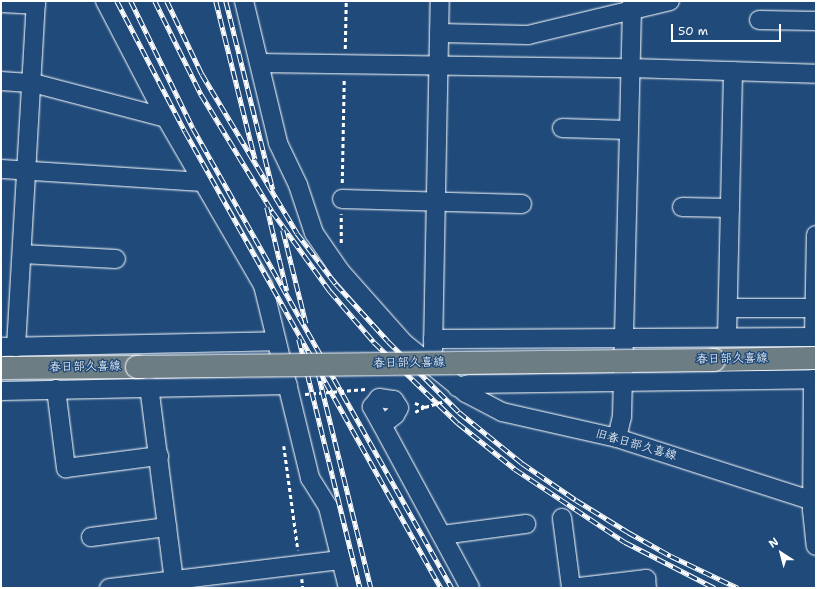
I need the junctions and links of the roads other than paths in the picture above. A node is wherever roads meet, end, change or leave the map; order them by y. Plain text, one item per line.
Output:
1 (106, 1) edge
2 (244, 1) edge
3 (253, 1) edge
4 (440, 1) edge
5 (670, 1) edge
6 (1, 3) edge
7 (36, 3) edge
8 (632, 5) edge
9 (758, 20) dead end
10 (816, 21) edge
11 (250, 26) junction
12 (439, 34) junction
13 (259, 63) junction
14 (439, 65) junction
15 (630, 68) junction
16 (734, 71) junction
17 (816, 74) edge
18 (1, 81) edge
19 (33, 83) junction
20 (166, 118) junction
21 (562, 128) dead end
22 (628, 130) junction
23 (1, 169) edge
24 (27, 171) junction
25 (202, 182) junction
26 (342, 199) road end
27 (435, 202) junction
28 (522, 204) dead end
29 (682, 207) dead end
30 (730, 208) junction
31 (816, 235) edge
32 (22, 254) junction
33 (816, 256) edge
34 (116, 259) dead end
35 (728, 308) junction
36 (814, 308) junction
37 (727, 337) junction
38 (815, 337) edge
39 (624, 338) junction
40 (432, 340) junction
41 (276, 341) junction
42 (8, 347) edge
43 (426, 361) junction
44 (1, 368) edge
45 (815, 372) edge
46 (622, 382) junction
47 (288, 385) junction
48 (149, 386) junction
49 (458, 387) junction
50 (56, 389) junction
51 (1, 391) edge
52 (382, 425) dead end
53 (617, 438) junction
54 (159, 456) junction
55 (814, 501) edge
56 (562, 518) dead end
57 (526, 524) dead end
58 (168, 527) junction
59 (442, 535) junction
60 (90, 537) dead end
61 (816, 546) edge
62 (341, 560) junction
63 (175, 584) edge
64 (109, 588) edge
65 (348, 588) edge
66 (470, 588) edge
67 (571, 588) edge
68 (647, 588) edge

1 - 20 street
2 - 11 street, 旧春日部久喜線
3 - 11 street
4 - 12 street
5 - 8 street
6 - 7 street
7 - 19 street
8 - 12 street
8 - 15 street
9 - 10 street
11 - 13 street, 旧春日部久喜線
12 - 14 street
13 - 14 street
13 - 43 street, 旧春日部久喜線
14 - 15 street
14 - 27 street
15 - 16 street
15 - 22 street
16 - 17 street
16 - 30 street
18 - 19 street
19 - 20 street
19 - 24 street
20 - 25 street
21 - 22 street
22 - 39 street
23 - 24 street
24 - 25 street
24 - 32 street
25 - 41 street
26 - 27 street
27 - 28 street
27 - 40 street
29 - 30 street
30 - 35 street
31 - 33 street
32 - 34 street
32 - 42 street
33 - 36 street
35 - 36 street
35 - 37 street
36 - 38 street
37 - 38 street
37 - 39 street
39 - 40 street
39 - 46 street
40 - 43 street
41 - 42 street
41 - 47 street
43 - 49 street, 旧春日部久喜線
44 - 45 main road, 春日部久喜線, bridge
45 - 46 street
45 - 55 street
46 - 49 street
46 - 53 street
47 - 48 street
47 - 62 street
48 - 50 street
48 - 54 street
49 - 53 street, 旧春日部久喜線
50 - 51 street
50 - 54 street
52 - 59 street
53 - 55 street, 旧春日部久喜線
54 - 58 street
55 - 61 street
56 - 67 street
57 - 59 street
58 - 60 street
58 - 63 street
59 - 66 street
62 - 63 street
62 - 65 street
63 - 64 street
67 - 68 street

